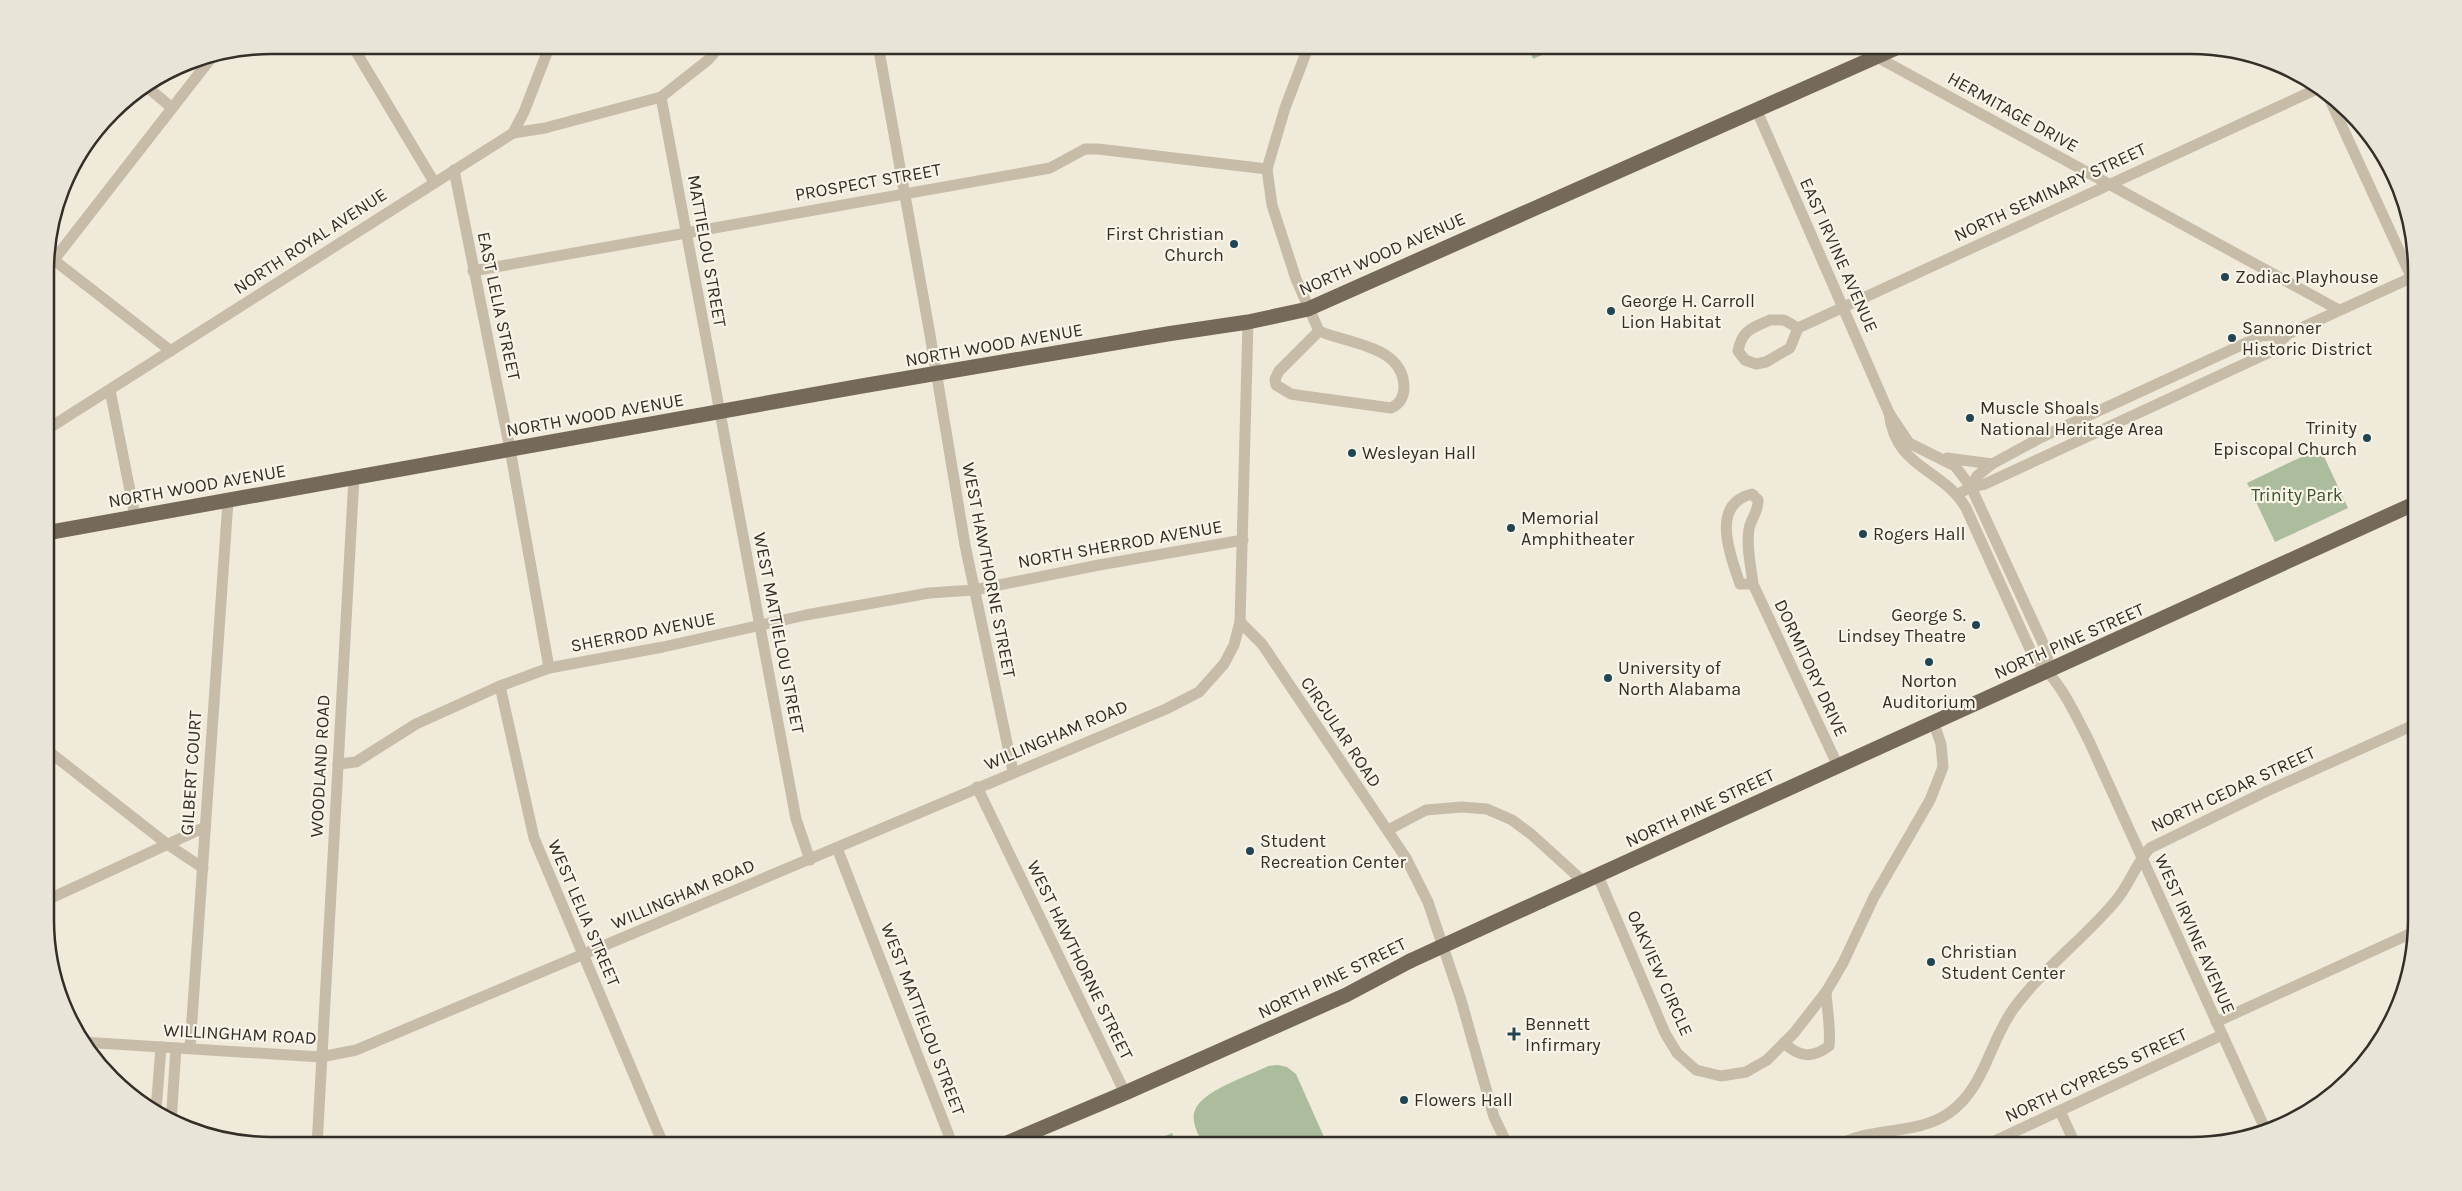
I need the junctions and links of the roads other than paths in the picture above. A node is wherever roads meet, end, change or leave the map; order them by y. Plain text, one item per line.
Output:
1 (357, 54) edge
2 (547, 54) edge
3 (713, 54) edge
4 (880, 54) edge
5 (1305, 54) edge
6 (1875, 54) edge
7 (1884, 54) edge
8 (1879, 56) junction
9 (207, 63) edge
10 (150, 90) edge
11 (2314, 91) edge
12 (661, 97) junction
13 (171, 107) junction
14 (2334, 108) edge
15 (1758, 111) junction
16 (513, 133) junction
17 (1267, 169) junction
18 (454, 170) junction
19 (434, 182) junction
20 (2107, 184) junction
21 (906, 193) junction
22 (686, 233) junction
23 (55, 251) edge
24 (54, 260) edge
25 (2408, 266) edge
26 (473, 271) junction
27 (2408, 281) edge
28 (1843, 306) junction
29 (1308, 309) junction
30 (2339, 310) junction
31 (1248, 322) junction
32 (1798, 328) junction
33 (1320, 331) junction
34 (2288, 334) junction
35 (171, 351) junction
36 (936, 375) junction
37 (110, 390) junction
38 (719, 412) junction
39 (1889, 413) junction
40 (54, 425) edge
41 (2042, 437) junction
42 (510, 449) junction
43 (2051, 454) junction
44 (1940, 457) junction
45 (1992, 464) junction
46 (354, 477) junction
47 (1971, 487) junction
48 (1958, 494) junction
49 (228, 501) junction
50 (2408, 507) edge
51 (134, 516) junction
52 (54, 531) edge
53 (1243, 540) junction
54 (1753, 584) junction
55 (974, 590) junction
56 (1240, 622) junction
57 (760, 627) junction
58 (549, 668) junction
59 (2048, 671) junction
60 (500, 686) junction
61 (1934, 724) junction
62 (2408, 728) edge
63 (54, 756) edge
64 (338, 764) junction
65 (1838, 766) junction
66 (1013, 771) junction
67 (977, 787) junction
68 (205, 827) junction
69 (1388, 830) junction
70 (167, 844) junction
71 (837, 848) junction
72 (2142, 857) junction
73 (810, 860) junction
74 (202, 868) junction
75 (1592, 879) junction
76 (54, 897) edge
77 (2408, 935) edge
78 (583, 956) junction
79 (1826, 992) junction
80 (2216, 1022) junction
81 (2222, 1035) junction
82 (91, 1043) edge
83 (1784, 1043) junction
84 (161, 1047) junction
85 (176, 1048) junction
86 (190, 1048) junction
87 (322, 1057) junction
88 (1125, 1093) junction
89 (156, 1105) edge
90 (2060, 1111) junction
91 (170, 1112) edge
92 (2263, 1125) edge
93 (318, 1137) edge
94 (660, 1137) edge
95 (949, 1137) edge
96 (1021, 1137) edge
97 (1504, 1137) edge
98 (1859, 1137) edge
99 (2004, 1137) edge
100 (2072, 1137) edge

1 - 19 street
2 - 16 street
3 - 12 street
4 - 21 street, WEST HAWTHORNE STREET
5 - 17 street
6 - 8 street, HERMITAGE DRIVE
7 - 8 main road, NORTH WOOD AVENUE
8 - 15 main road, NORTH WOOD AVENUE
8 - 20 street, HERMITAGE DRIVE
9 - 13 street
10 - 13 street
11 - 20 street, NORTH SEMINARY STREET
12 - 16 street
12 - 22 street, MATTIELOU STREET
13 - 23 street
14 - 25 street
15 - 28 street, EAST IRVINE AVENUE
15 - 29 main road, NORTH WOOD AVENUE
16 - 18 street, NORTH ROYAL AVENUE
17 - 21 street, PROSPECT STREET
17 - 29 street
18 - 19 street, NORTH ROYAL AVENUE
18 - 26 street, EAST LELIA STREET
19 - 35 street, NORTH ROYAL AVENUE
20 - 28 street, NORTH SEMINARY STREET
20 - 30 street, HERMITAGE DRIVE
21 - 22 street, PROSPECT STREET
21 - 36 street, WEST HAWTHORNE STREET
22 - 26 street, PROSPECT STREET
22 - 38 street, MATTIELOU STREET
24 - 35 street
26 - 42 street, EAST LELIA STREET
27 - 30 street
28 - 32 street, NORTH SEMINARY STREET
28 - 39 street, EAST IRVINE AVENUE
29 - 31 main road, NORTH WOOD AVENUE
29 - 33 street
30 - 34 street
31 - 36 main road, NORTH WOOD AVENUE
31 - 53 street
32 - 32 street
33 - 33 street
34 - 41 street
34 - 43 street
35 - 37 street, NORTH ROYAL AVENUE
36 - 38 main road, NORTH WOOD AVENUE
36 - 55 street, WEST HAWTHORNE STREET
37 - 40 street, NORTH ROYAL AVENUE
37 - 51 street
38 - 42 main road, NORTH WOOD AVENUE
38 - 57 street, WEST MATTIELOU STREET
39 - 44 street, EAST IRVINE AVENUE
39 - 48 street, EAST IRVINE AVENUE
41 - 43 street
41 - 45 street
42 - 46 main road, NORTH WOOD AVENUE
42 - 58 street
43 - 47 street
44 - 45 street
44 - 47 street, EAST IRVINE AVENUE
45 - 47 street
46 - 49 main road, NORTH WOOD AVENUE
46 - 64 street, WOODLAND ROAD
47 - 48 street
47 - 59 street, EAST IRVINE AVENUE
48 - 59 street, EAST IRVINE AVENUE
49 - 51 main road, NORTH WOOD AVENUE
49 - 68 street, GILBERT COURT
50 - 59 main road, NORTH PINE STREET
51 - 52 main road, NORTH WOOD AVENUE
53 - 55 street, NORTH SHERROD AVENUE
53 - 56 street
54 - 54 street, DORMITORY DRIVE
54 - 65 street, DORMITORY DRIVE
55 - 57 street, SHERROD AVENUE
55 - 66 street, WEST HAWTHORNE STREET
56 - 66 street, WILLINGHAM ROAD
56 - 69 street, CIRCULAR ROAD
57 - 58 street, SHERROD AVENUE
57 - 73 street, WEST MATTIELOU STREET
58 - 60 street, SHERROD AVENUE
59 - 61 main road, NORTH PINE STREET
59 - 72 street, WEST IRVINE AVENUE
60 - 64 street, SHERROD AVENUE
60 - 78 street, WEST LELIA STREET
61 - 65 main road, NORTH PINE STREET
61 - 79 street, OAKVIEW CIRCLE
62 - 72 street, NORTH CEDAR STREET
63 - 70 street
64 - 87 street, WOODLAND ROAD
65 - 75 main road, NORTH PINE STREET
66 - 67 street, WILLINGHAM ROAD
67 - 71 street, WILLINGHAM ROAD
67 - 88 street, WEST HAWTHORNE STREET
68 - 70 street
68 - 74 street, GILBERT COURT
69 - 75 street
69 - 97 street, CIRCULAR ROAD
70 - 74 street
70 - 76 street
71 - 73 street, WILLINGHAM ROAD
71 - 95 street, WEST MATTIELOU STREET
72 - 80 street, WEST IRVINE AVENUE
72 - 98 street, NORTH CEDAR STREET
73 - 78 street, WILLINGHAM ROAD
74 - 86 street, GILBERT COURT
75 - 83 street, OAKVIEW CIRCLE
75 - 88 main road, NORTH PINE STREET, bridge
77 - 80 street
78 - 87 street, WILLINGHAM ROAD
78 - 94 street, WEST LELIA STREET
79 - 83 street, OAKVIEW CIRCLE
79 - 83 street
80 - 81 street, WEST IRVINE AVENUE
81 - 90 street, NORTH CYPRESS STREET
81 - 92 street, WEST IRVINE AVENUE
82 - 84 street, WILLINGHAM ROAD
84 - 85 street, WILLINGHAM ROAD
84 - 89 street
85 - 86 street, WILLINGHAM ROAD
85 - 91 street
86 - 87 street, WILLINGHAM ROAD
87 - 93 street, WOODLAND ROAD
88 - 96 main road, NORTH PINE STREET
90 - 99 street, NORTH CYPRESS STREET
90 - 100 street

